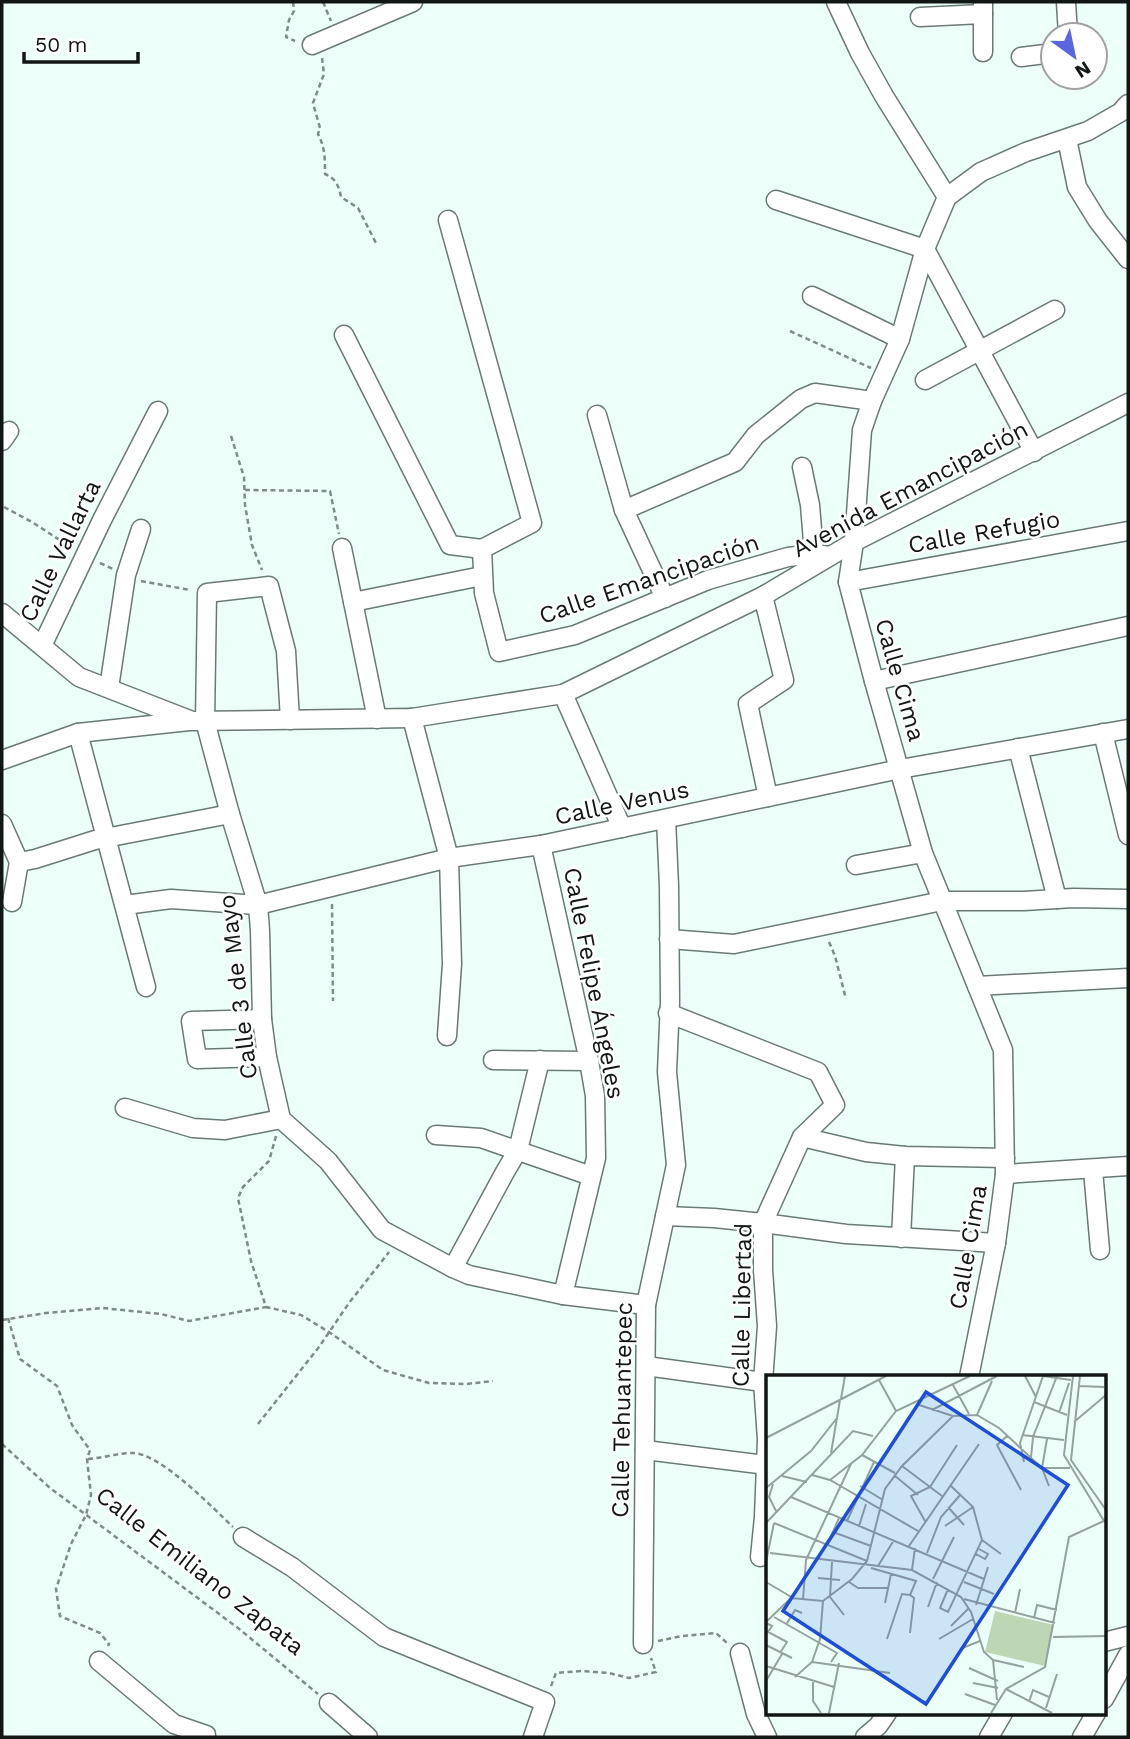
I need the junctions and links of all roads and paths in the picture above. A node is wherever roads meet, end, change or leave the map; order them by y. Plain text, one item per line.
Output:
1 (293, 2) edge
2 (413, 2) edge
3 (836, 2) edge
4 (1066, 2) edge
5 (983, 8) edge
6 (920, 17) dead end
7 (1067, 21) edge
8 (315, 44) junction
9 (983, 52) dead end
10 (1039, 55) edge
11 (1021, 57) dead end
12 (1126, 109) edge
13 (1067, 139) junction
14 (947, 197) junction
15 (776, 200) dead end
16 (448, 220) dead end
17 (376, 243) dead end
18 (925, 249) junction
19 (1128, 259) edge
20 (812, 296) dead end
21 (1055, 310) dead end
22 (790, 331) dead end
23 (344, 335) dead end
24 (900, 339) junction
25 (979, 350) junction
26 (884, 374) junction
27 (925, 380) dead end
28 (872, 401) junction
29 (1128, 403) edge
30 (159, 411) dead end
31 (597, 415) dead end
32 (232, 436) dead end
33 (1034, 452) junction
34 (802, 467) dead end
35 (245, 490) junction
36 (624, 510) junction
37 (141, 528) dead end
38 (1128, 535) edge
39 (854, 542) junction
40 (342, 548) joint
41 (482, 549) junction
42 (822, 555) junction
43 (482, 576) junction
44 (848, 582) junction
45 (269, 586) junction
46 (763, 596) junction
47 (665, 598) junction
48 (353, 601) junction
49 (2, 613) edge
50 (1128, 626) edge
51 (42, 646) junction
52 (874, 681) junction
53 (109, 688) junction
54 (563, 694) junction
55 (412, 718) junction
56 (377, 719) junction
57 (290, 720) junction
58 (199, 721) junction
59 (1128, 729) edge
60 (78, 733) junction
61 (1103, 733) junction
62 (1018, 748) junction
63 (2, 760) edge
64 (900, 769) junction
65 (768, 797) junction
66 (230, 814) junction
67 (666, 819) junction
68 (2, 824) edge
69 (622, 828) junction
70 (1128, 835) edge
71 (105, 838) junction
72 (541, 845) junction
73 (923, 853) junction
74 (449, 858) junction
75 (19, 862) junction
76 (856, 865) dead end
77 (332, 886) junction
78 (1056, 899) junction
79 (1128, 899) edge
80 (942, 901) junction
81 (12, 902) dead end
82 (125, 905) junction
83 (258, 905) junction
84 (822, 926) junction
85 (669, 939) junction
86 (1128, 978) edge
87 (977, 986) junction
88 (146, 987) dead end
89 (846, 999) dead end
90 (333, 1002) dead end
91 (668, 1013) junction
92 (262, 1019) junction
93 (447, 1036) dead end
94 (267, 1057) junction
95 (493, 1059) dead end
96 (540, 1060) junction
97 (589, 1061) junction
98 (125, 1108) dead end
99 (281, 1119) junction
100 (436, 1135) dead end
101 (802, 1137) junction
102 (519, 1150) junction
103 (905, 1157) junction
104 (1005, 1166) junction
105 (1128, 1166) edge
106 (1093, 1170) junction
107 (591, 1175) junction
108 (665, 1216) junction
109 (763, 1223) junction
110 (901, 1238) junction
111 (400, 1239) junction
112 (996, 1242) junction
113 (1100, 1250) dead end
114 (453, 1268) junction
115 (563, 1295) junction
116 (646, 1305) junction
117 (266, 1307) junction
118 (8, 1318) junction
119 (2, 1320) edge
120 (329, 1332) junction
121 (646, 1366) junction
122 (969, 1375) edge
123 (493, 1381) dead end
124 (763, 1382) junction
125 (258, 1424) dead end
126 (2, 1444) edge
127 (645, 1450) junction
128 (87, 1460) junction
129 (766, 1465) junction
130 (86, 1515) junction
131 (243, 1537) joint
132 (760, 1557) dead end
133 (1128, 1636) edge
134 (1106, 1642) edge
135 (643, 1644) junction
136 (740, 1653) joint
137 (1128, 1655) edge
138 (99, 1661) joint
139 (1106, 1695) edge
140 (545, 1702) junction
141 (329, 1703) joint
142 (886, 1714) edge
143 (1002, 1714) edge
144 (1095, 1714) edge
145 (207, 1737) edge
146 (368, 1737) edge
147 (533, 1737) edge
148 (767, 1737) edge
149 (865, 1737) edge
150 (989, 1737) edge
151 (1082, 1737) edge

1 - 8 path
2 - 8 street
3 - 14 street
4 - 7 street
5 - 6 street
5 - 9 street
8 - 17 path
10 - 11 street
12 - 13 street
13 - 14 street
13 - 19 street
14 - 18 street, Calle Cima
15 - 18 street
16 - 41 street
18 - 24 street, Calle Cima
18 - 25 street
20 - 24 street
21 - 25 street
22 - 26 path
23 - 41 street
24 - 26 street, Calle Cima
25 - 27 street
25 - 33 street
26 - 28 street, Calle Cima
28 - 36 street
28 - 39 street, Calle Cima
29 - 33 street, Avenida Emancipación
30 - 51 street, Calle Vallarta
31 - 36 street
32 - 35 path
33 - 39 street, Avenida Emancipación
34 - 42 street
35 - 40 path
35 - 45 path
36 - 47 street
37 - 53 street
38 - 44 street, Calle Refugio
39 - 42 street, Avenida Emancipación
39 - 44 street, Calle Cima
40 - 48 street
41 - 43 street, Calle Emancipación
42 - 46 street, Avenida Emancipación
42 - 47 street, Calle Emancipación
43 - 47 street, Calle Emancipación
43 - 48 street
44 - 52 street, Calle Cima
45 - 57 street
45 - 58 street, Calle 3 de Mayo
46 - 54 street, Avenida Emancipación
46 - 65 street
48 - 56 street
49 - 51 street
50 - 52 street
51 - 53 street
52 - 64 street, Calle Cima
53 - 58 street
54 - 55 street, Avenida Emancipación
54 - 69 street
55 - 56 street, Avenida Emancipación
55 - 74 street
56 - 57 street, Avenida Emancipación
57 - 58 street, Avenida Emancipación
58 - 60 street, Avenida Emancipación
58 - 66 street, Calle 3 de Mayo
59 - 61 street, Calle Venus
60 - 63 street, Avenida Emancipación
60 - 71 street
61 - 62 street, Calle Venus
61 - 70 street
62 - 64 street, Calle Venus
62 - 78 street
64 - 65 street, Calle Venus
64 - 73 street, Calle Cima
65 - 67 street, Calle Venus
66 - 71 street
66 - 83 street, Calle 3 de Mayo
67 - 69 street, Calle Venus
67 - 85 street, Calle Tehuantepec
68 - 75 street
69 - 72 street, Calle Venus
71 - 75 street
71 - 82 street
72 - 74 street, Calle Venus
72 - 97 street, Calle Felipe Ángeles
73 - 76 street
73 - 80 street, Calle Cima
74 - 77 street, Calle Venus
74 - 93 street
75 - 81 street
77 - 83 street, Calle Venus
77 - 90 path
78 - 79 street
78 - 80 street
80 - 84 street
80 - 87 street, Calle Cima
82 - 83 street, Calle Venus
82 - 88 street
83 - 92 street, Calle 3 de Mayo
84 - 85 street
84 - 89 path
85 - 91 street, Calle Tehuantepec
86 - 87 street
87 - 104 street, Calle Cima
91 - 101 street, Calle Libertad
91 - 108 street, Calle Tehuantepec
92 - 94 street, Calle 3 de Mayo
92 - 94 street
94 - 99 street, Calle 3 de Mayo
95 - 96 street
96 - 97 street
96 - 102 street
97 - 107 street, Calle Felipe Ángeles
98 - 99 street
99 - 111 street
99 - 117 path
100 - 102 street
101 - 103 street
101 - 109 street, Calle Libertad
102 - 107 street
102 - 114 street
103 - 104 street
103 - 110 street
104 - 106 street
104 - 112 street, Calle Cima
105 - 106 street
106 - 113 street
107 - 115 street, Calle Felipe Ángeles
108 - 109 street
108 - 116 street, Calle Tehuantepec
109 - 110 street
109 - 124 street, Calle Libertad
110 - 112 street
111 - 114 street
111 - 120 path
112 - 122 street, Calle Cima
114 - 115 street
115 - 116 street
116 - 121 street, Calle Tehuantepec
117 - 118 path
117 - 120 path
118 - 119 path
118 - 128 path
120 - 123 path
120 - 125 path
121 - 124 street
121 - 127 street, Calle Tehuantepec
124 - 129 street, Calle Libertad
126 - 130 path, Calle Emiliano Zapata
127 - 129 street
127 - 135 street, Calle Tehuantepec
128 - 130 path
128 - 131 path
129 - 132 street, Calle Libertad
130 - 138 path
130 - 141 path, Calle Emiliano Zapata
131 - 140 street
133 - 134 street
135 - 136 path
135 - 140 path
136 - 148 street
137 - 139 street
138 - 145 street
140 - 147 street
141 - 146 street
142 - 149 street
143 - 150 street
144 - 151 street

